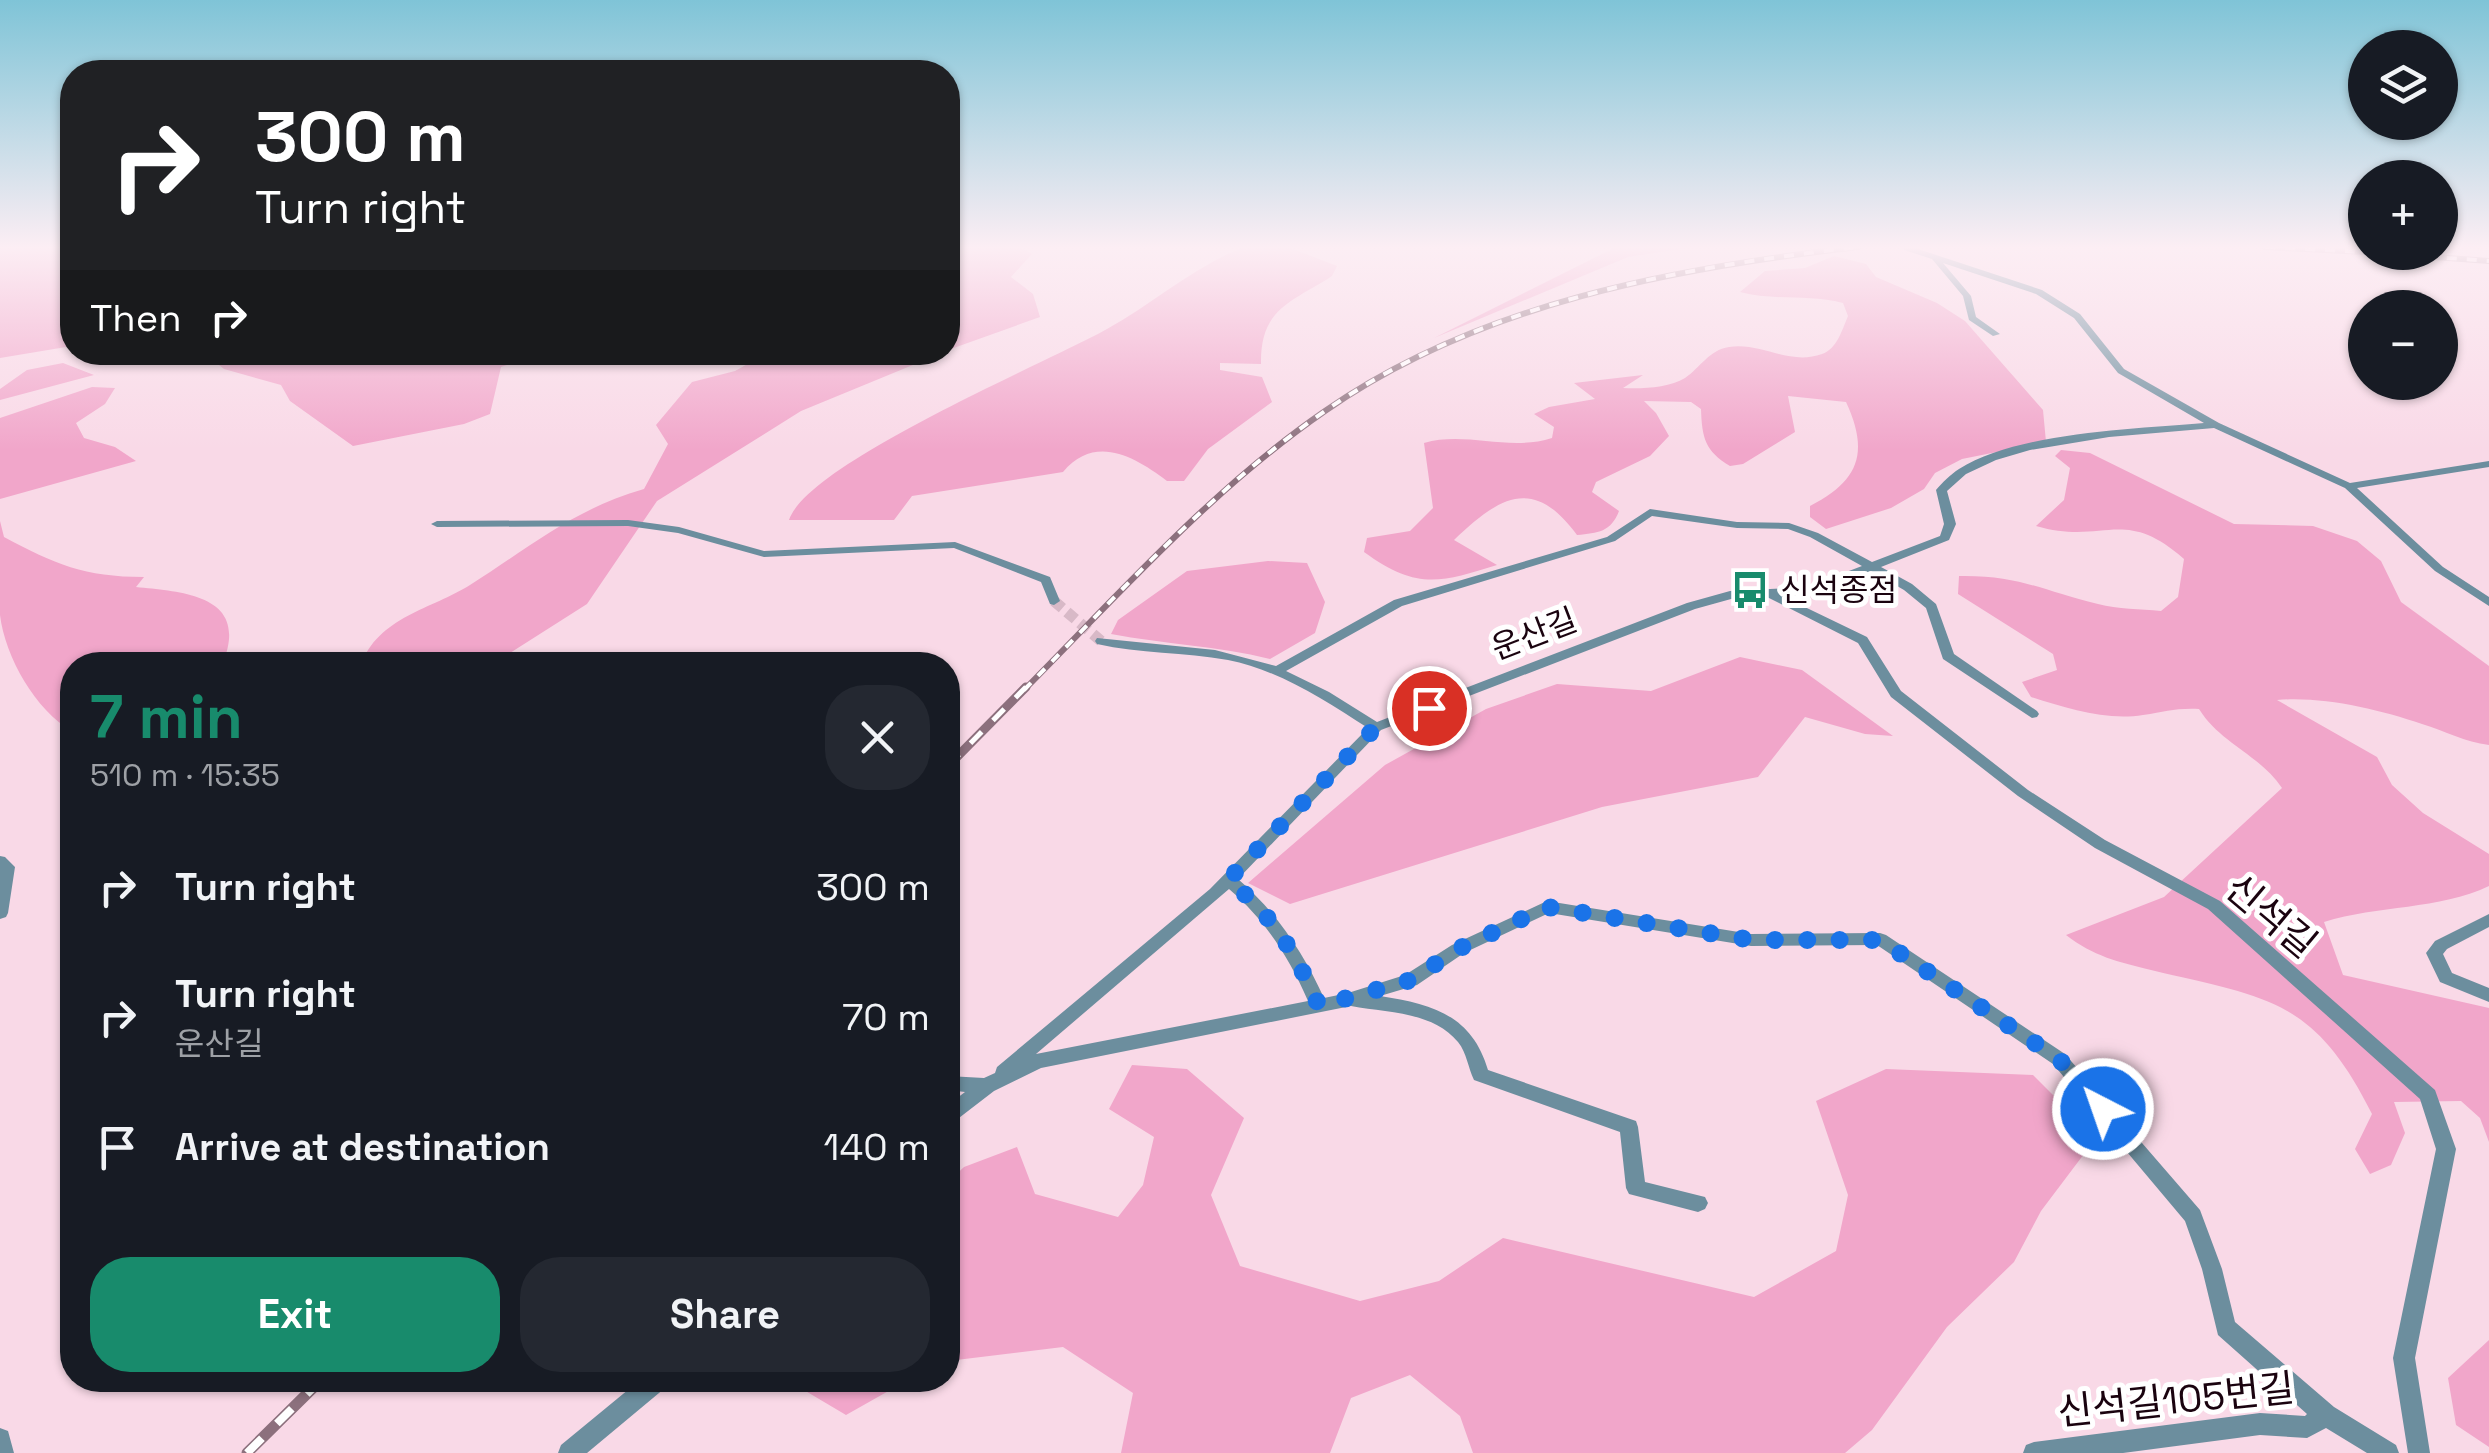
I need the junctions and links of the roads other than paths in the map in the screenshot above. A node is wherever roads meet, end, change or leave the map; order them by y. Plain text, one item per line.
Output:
1 (1971, 315) edge
2 (2075, 315) edge
3 (1996, 334) dead end
4 (2214, 426) junction
5 (2489, 464) edge
6 (2349, 486) junction
7 (438, 524) dead end
8 (1870, 566) junction
9 (1769, 594) junction
10 (1054, 601) tunnel mouth
11 (2489, 602) edge
12 (1100, 642) tunnel mouth
13 (1278, 670) junction
14 (2032, 714) dead end
15 (1376, 727) junction
16 (0, 861) edge
17 (1228, 880) junction
18 (0, 913) edge
19 (2489, 920) edge
20 (2489, 995) edge
21 (1348, 1000) junction
22 (1319, 1006) junction
23 (960, 1084) edge
24 (986, 1086) junction
25 (960, 1107) edge
26 (1698, 1203) dead end
27 (642, 1392) edge
28 (2326, 1415) junction
29 (0, 1439) edge
30 (3, 1453) edge
31 (568, 1453) edge
32 (2034, 1453) edge
33 (2388, 1453) edge
34 (2419, 1453) edge

1 - 3 street
2 - 4 street
4 - 6 street
4 - 8 street, 운산길
5 - 6 street
6 - 11 street
7 - 10 street
8 - 9 street, 운산길
8 - 13 street
8 - 14 street
9 - 15 street, 운산길
9 - 34 street, 신석길
12 - 13 street
13 - 15 street
15 - 17 street, 운산길
16 - 18 street
17 - 22 street
17 - 24 street, 운산길
19 - 20 street
21 - 22 street
21 - 26 street
21 - 28 street
22 - 24 street
23 - 24 street
24 - 25 street, 운산길
27 - 31 street
28 - 32 street, 신석길105번길
28 - 33 street
29 - 30 street

